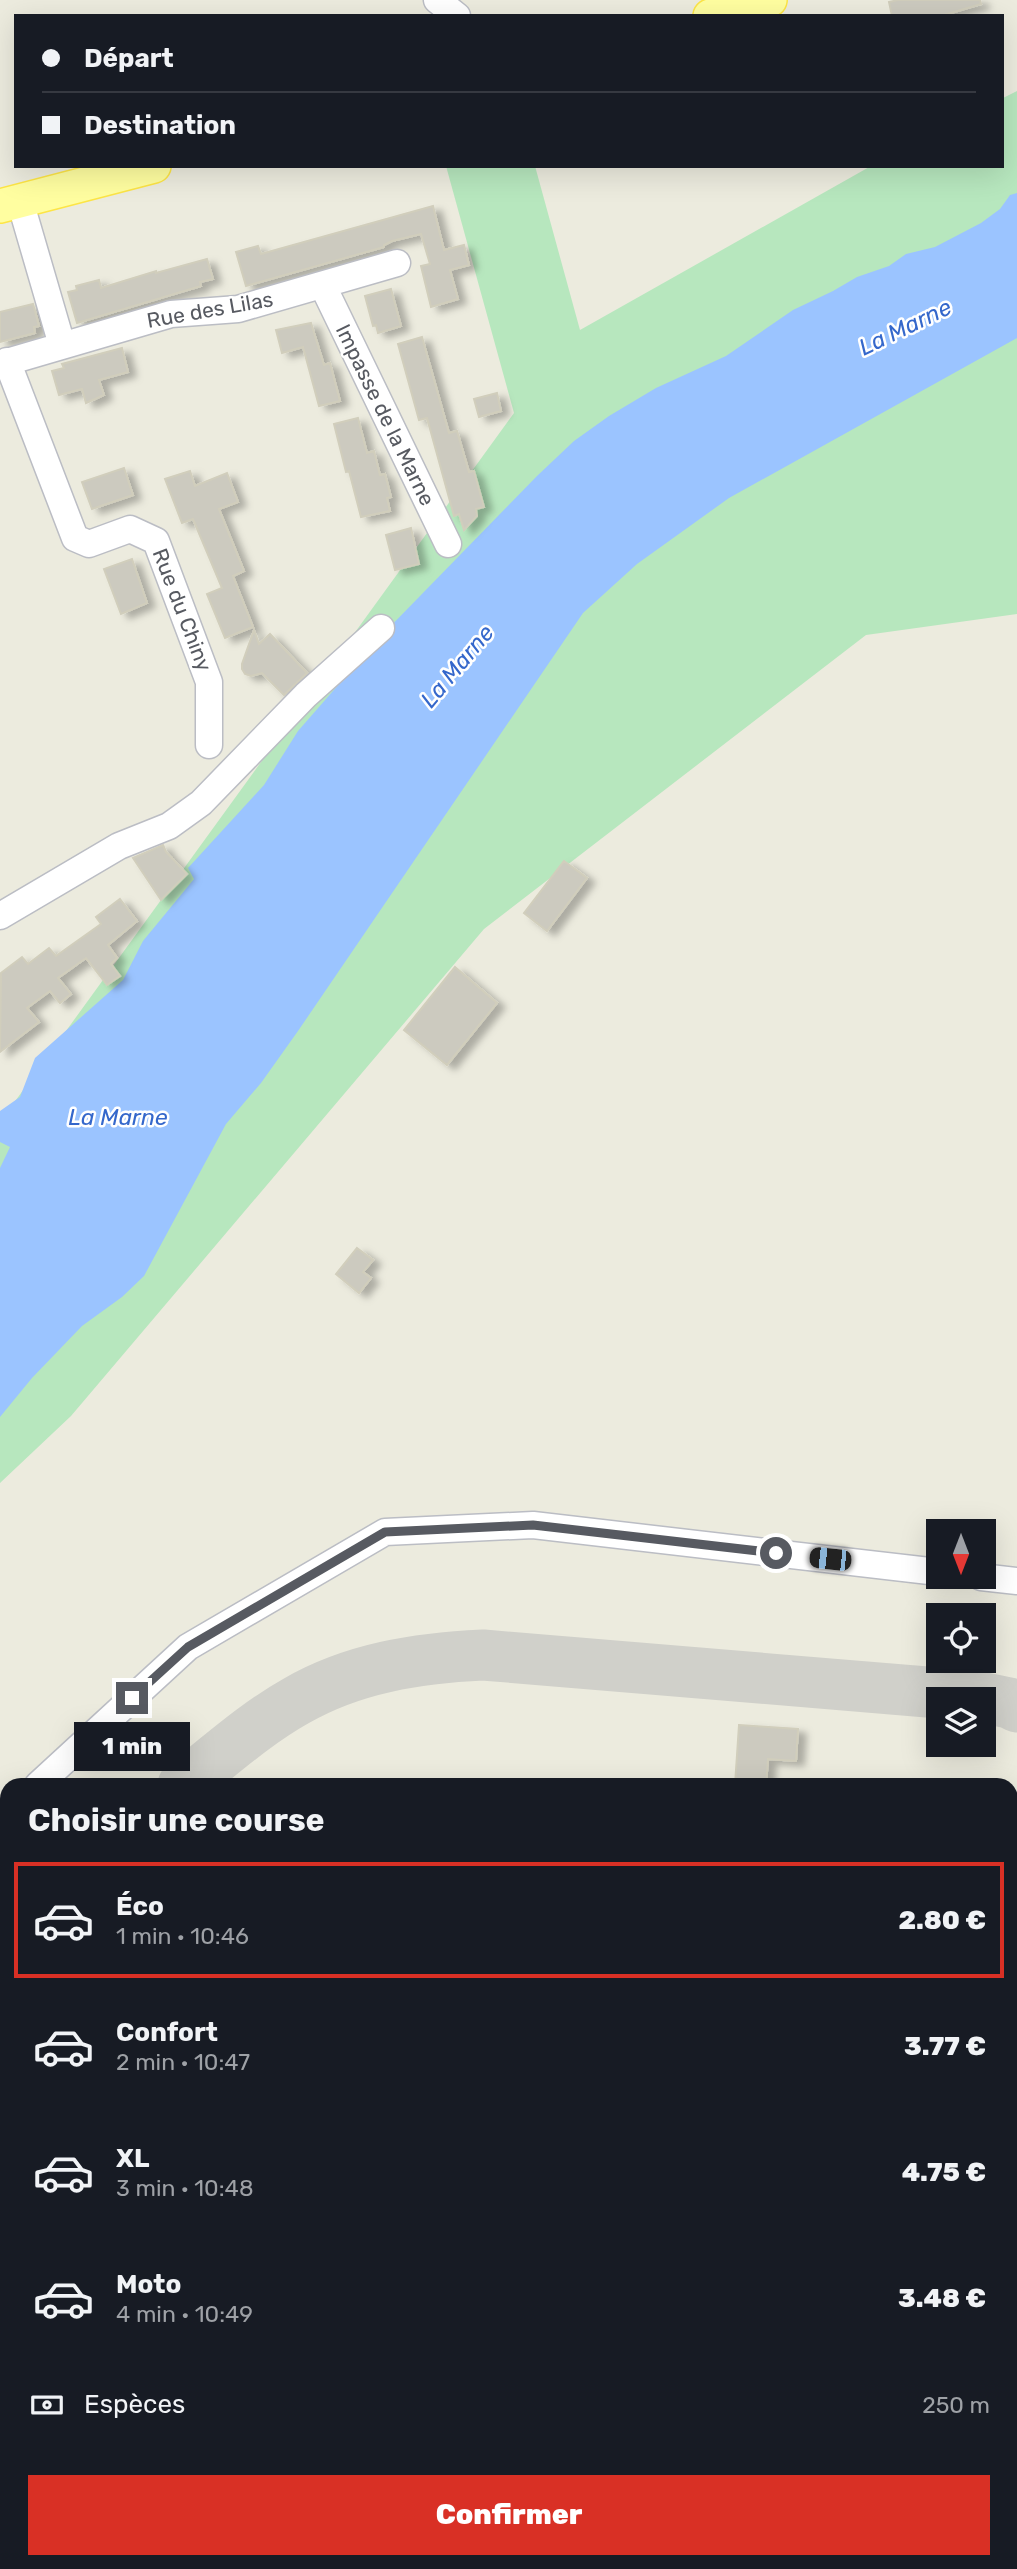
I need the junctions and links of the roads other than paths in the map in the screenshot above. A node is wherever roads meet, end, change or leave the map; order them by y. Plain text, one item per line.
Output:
1 (437, 0) edge
2 (770, 0) edge
3 (454, 14) edge
4 (718, 14) edge
5 (146, 168) edge
6 (10, 204) edge
7 (397, 263) dead end
8 (323, 286) junction
9 (62, 345) junction
10 (4, 363) edge
11 (448, 544) dead end
12 (381, 628) dead end
13 (209, 745) dead end
14 (5, 913) edge
15 (0, 935) edge
16 (926, 1571) edge
17 (996, 1579) edge
18 (1017, 1581) edge
19 (46, 1778) edge

1 - 3 street
2 - 4 main road
5 - 6 main road
6 - 9 street
7 - 8 street, Rue des Lilas
8 - 9 street, Rue des Lilas
8 - 11 street, Impasse de la Marne
9 - 10 street, Rue des Lilas
10 - 13 street, Rue du Chiny
12 - 14 street
14 - 15 street
16 - 19 street
17 - 18 street

